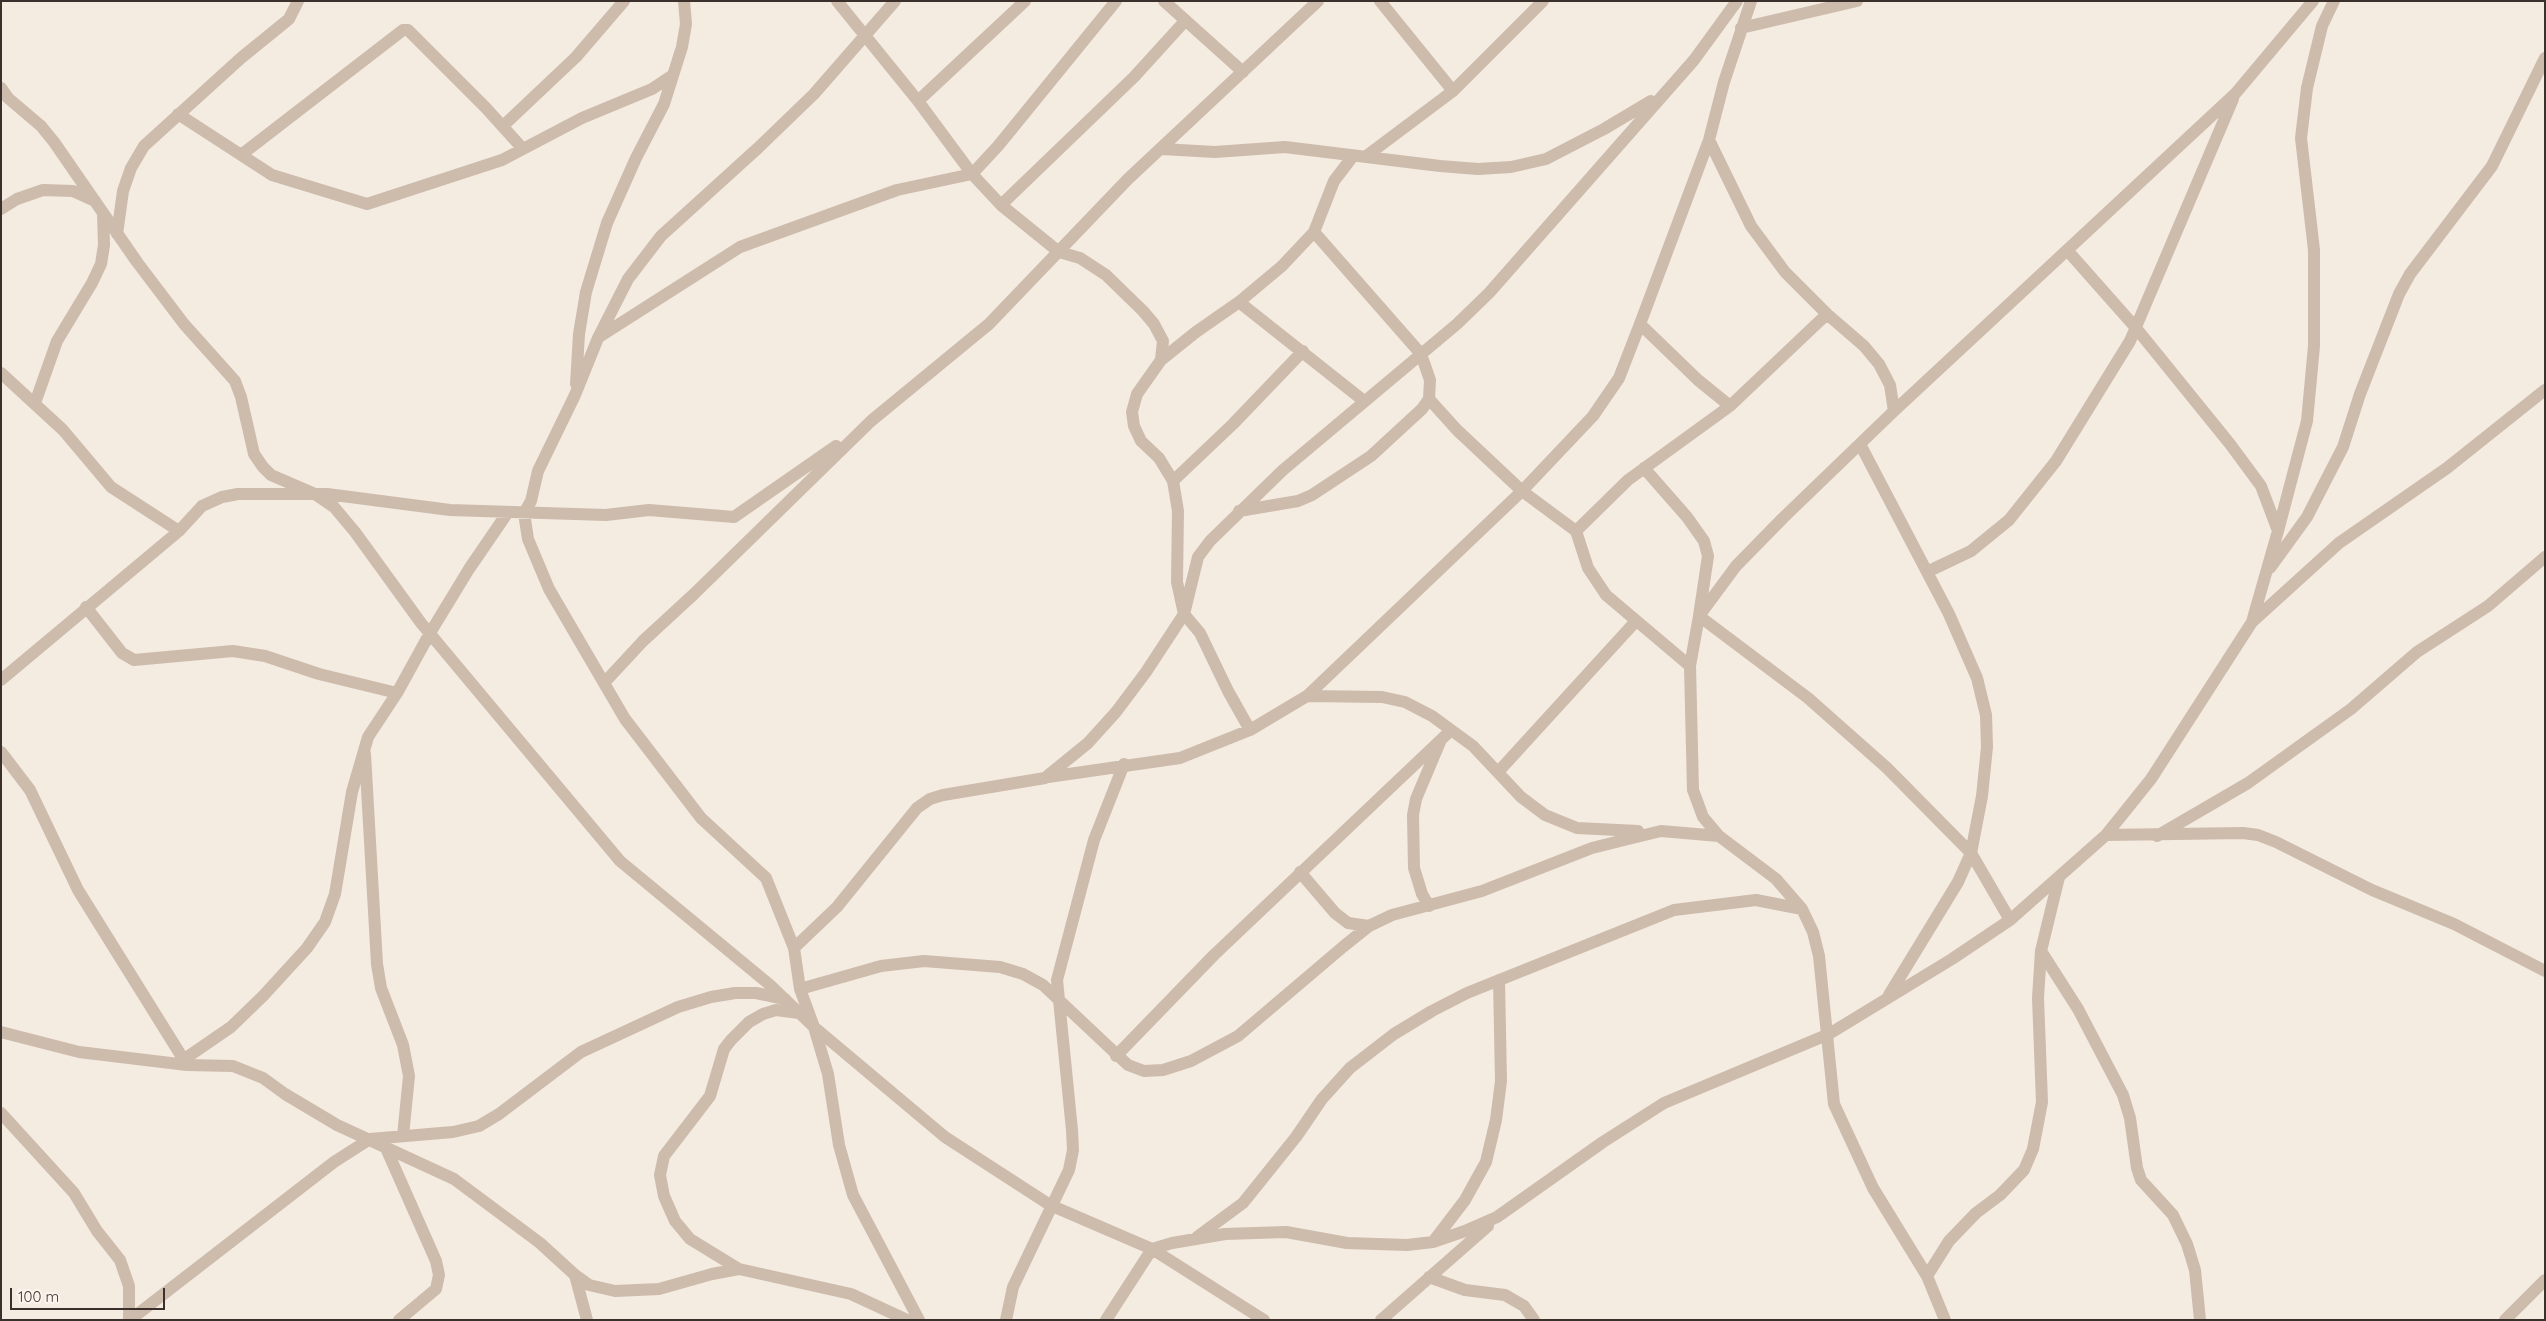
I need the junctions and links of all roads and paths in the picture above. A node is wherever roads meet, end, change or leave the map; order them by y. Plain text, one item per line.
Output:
1 (298, 1) edge
2 (624, 1) edge
3 (684, 1) edge
4 (836, 1) edge
5 (895, 1) edge
6 (1025, 1) edge
7 (1116, 1) edge
8 (1164, 1) edge
9 (1318, 1) edge
10 (1380, 1) edge
11 (1543, 1) edge
12 (1737, 1) edge
13 (1751, 1) edge
14 (1857, 1) edge
15 (2313, 1) edge
16 (2334, 1) edge
17 (1186, 21) junction
18 (1741, 28) junction
19 (866, 36) junction
20 (2545, 58) edge
21 (1243, 72) junction
22 (673, 75) junction
23 (1, 88) edge
24 (1453, 91) junction
25 (1662, 94) junction
26 (2235, 94) junction
27 (918, 101) junction
28 (178, 114) junction
29 (502, 126) junction
30 (1709, 140) junction
31 (523, 149) junction
32 (1162, 149) junction
33 (241, 155) junction
34 (1359, 157) junction
35 (972, 174) junction
36 (1001, 205) junction
37 (99, 206) junction
38 (1, 209) edge
39 (1314, 232) junction
40 (117, 234) junction
41 (2067, 250) junction
42 (1059, 252) junction
43 (1239, 302) junction
44 (1827, 314) junction
45 (1640, 324) junction
46 (2136, 328) junction
47 (598, 338) junction
48 (1303, 351) junction
49 (1422, 354) junction
50 (1161, 360) junction
51 (1, 373) edge
52 (2545, 390) edge
53 (575, 395) junction
54 (1429, 399) junction
55 (36, 402) junction
56 (1364, 402) junction
57 (1730, 406) junction
58 (1894, 411) junction
59 (871, 421) junction
60 (1860, 444) junction
61 (1644, 468) junction
62 (1173, 481) junction
63 (1522, 491) junction
64 (316, 494) junction
65 (1239, 511) junction
66 (508, 512) junction
67 (524, 512) junction
68 (179, 531) junction
69 (1576, 531) junction
70 (2278, 531) junction
71 (2545, 557) edge
72 (1929, 571) junction
73 (2265, 576) junction
74 (86, 607) junction
75 (1184, 614) junction
76 (1699, 616) junction
77 (1636, 621) junction
78 (2252, 622) junction
79 (430, 633) junction
80 (1690, 666) junction
81 (1, 680) edge
82 (604, 683) junction
83 (397, 693) junction
84 (1307, 696) junction
85 (1444, 728) junction
86 (1250, 730) junction
87 (365, 746) junction
88 (1, 752) edge
89 (1124, 764) junction
90 (1499, 771) junction
91 (1045, 778) junction
92 (1661, 831) junction
93 (2106, 835) junction
94 (1719, 836) junction
95 (2157, 836) junction
96 (1971, 853) junction
97 (1300, 872) junction
98 (2059, 878) junction
99 (1429, 906) junction
100 (1802, 909) junction
101 (2010, 920) junction
102 (1369, 926) junction
103 (794, 948) junction
104 (2041, 951) junction
105 (2545, 971) edge
106 (1499, 980) junction
107 (800, 989) junction
108 (1887, 997) junction
109 (785, 999) junction
110 (1058, 999) junction
111 (799, 1013) junction
112 (814, 1027) junction
113 (1, 1032) edge
114 (1829, 1034) junction
115 (1116, 1056) junction
116 (185, 1063) junction
117 (1, 1113) edge
118 (403, 1136) junction
119 (370, 1138) junction
120 (386, 1148) junction
121 (1050, 1205) junction
122 (1497, 1217) junction
123 (1192, 1240) junction
124 (1433, 1242) junction
125 (1152, 1249) junction
126 (739, 1269) junction
127 (574, 1275) junction
128 (1927, 1276) junction
129 (1429, 1277) junction
130 (2545, 1280) edge
131 (129, 1320) edge
132 (399, 1320) edge
133 (587, 1320) edge
134 (907, 1320) edge
135 (919, 1320) edge
136 (1006, 1320) edge
137 (1106, 1320) edge
138 (1264, 1320) edge
139 (1381, 1320) edge
140 (1534, 1320) edge
141 (1945, 1320) edge
142 (2200, 1320) edge
143 (2506, 1320) edge

1 - 28 street
2 - 29 street
3 - 22 street
4 - 19 street
5 - 19 street
6 - 27 street
7 - 35 street
8 - 17 street
9 - 21 street
10 - 24 street
11 - 24 street
12 - 25 street
13 - 18 street
14 - 18 street
15 - 26 street
16 - 70 street
17 - 21 street
17 - 36 street
18 - 30 street
19 - 27 street
19 - 47 street
20 - 73 street
21 - 32 street
22 - 31 street
22 - 53 street
23 - 37 street
24 - 34 street
25 - 34 street
25 - 49 street
26 - 41 street
26 - 46 street
27 - 35 street
28 - 33 street
28 - 40 street
29 - 31 street
29 - 33 street
30 - 44 street
30 - 45 street
31 - 33 street
32 - 34 street
32 - 42 street
34 - 39 street
35 - 36 street
35 - 47 street
36 - 42 street
37 - 38 street
37 - 40 street
37 - 55 street
39 - 43 street
39 - 49 street
40 - 64 street
41 - 46 street
41 - 58 street
42 - 50 street
42 - 59 street
43 - 48 street
43 - 50 street
44 - 57 street
44 - 58 street
45 - 57 street
45 - 63 street
46 - 70 street
46 - 72 street
47 - 53 street
48 - 56 street
48 - 62 street
49 - 54 street
49 - 56 street
50 - 62 street
51 - 55 street
52 - 78 street
53 - 67 street
54 - 63 street
54 - 65 street
55 - 68 street
56 - 65 street
57 - 61 street
58 - 60 street
59 - 67 street
59 - 82 street
60 - 72 street
60 - 76 street
61 - 69 street
61 - 76 street
62 - 75 street
63 - 69 street
63 - 84 street
64 - 66 street
64 - 68 street
64 - 79 street
65 - 75 street
66 - 67 street
66 - 79 street
67 - 82 street
68 - 74 street
69 - 77 street
70 - 73 street
71 - 95 street
72 - 96 street
73 - 78 street
74 - 81 street
74 - 83 street
75 - 86 street
75 - 91 street
76 - 80 street
76 - 96 street
77 - 80 street
77 - 90 street
78 - 93 street
79 - 83 street
79 - 109 street
80 - 94 street
82 - 103 street
83 - 87 street
84 - 85 street
84 - 86 street
85 - 90 street
85 - 97 street
85 - 99 street
86 - 89 street
87 - 116 street
87 - 118 street
88 - 116 street
89 - 91 street
89 - 110 street
90 - 92 street
91 - 103 street
92 - 94 street
92 - 99 street
93 - 95 street
93 - 98 street
94 - 100 street
95 - 105 street
96 - 101 street
96 - 108 street
97 - 102 street
97 - 115 street
98 - 101 street
98 - 104 street
99 - 102 street
100 - 106 street
100 - 114 street
101 - 108 street
102 - 115 street
103 - 107 street
104 - 128 street
104 - 142 street
106 - 123 street
106 - 124 street
107 - 110 street
107 - 112 street
108 - 114 street
109 - 111 street
109 - 118 street
110 - 115 street
110 - 121 street
111 - 112 street
111 - 126 street
112 - 121 street
112 - 135 street
113 - 116 street
114 - 122 street
114 - 128 street
116 - 119 street
117 - 131 street
118 - 119 street
119 - 120 street
119 - 131 street
120 - 127 street
120 - 132 street
121 - 125 street
121 - 136 street
122 - 124 street
122 - 129 street
123 - 124 street
123 - 125 street
125 - 137 street
125 - 138 street
126 - 127 street
126 - 134 street
127 - 133 street
128 - 141 street
129 - 139 street
129 - 140 street
130 - 143 street

